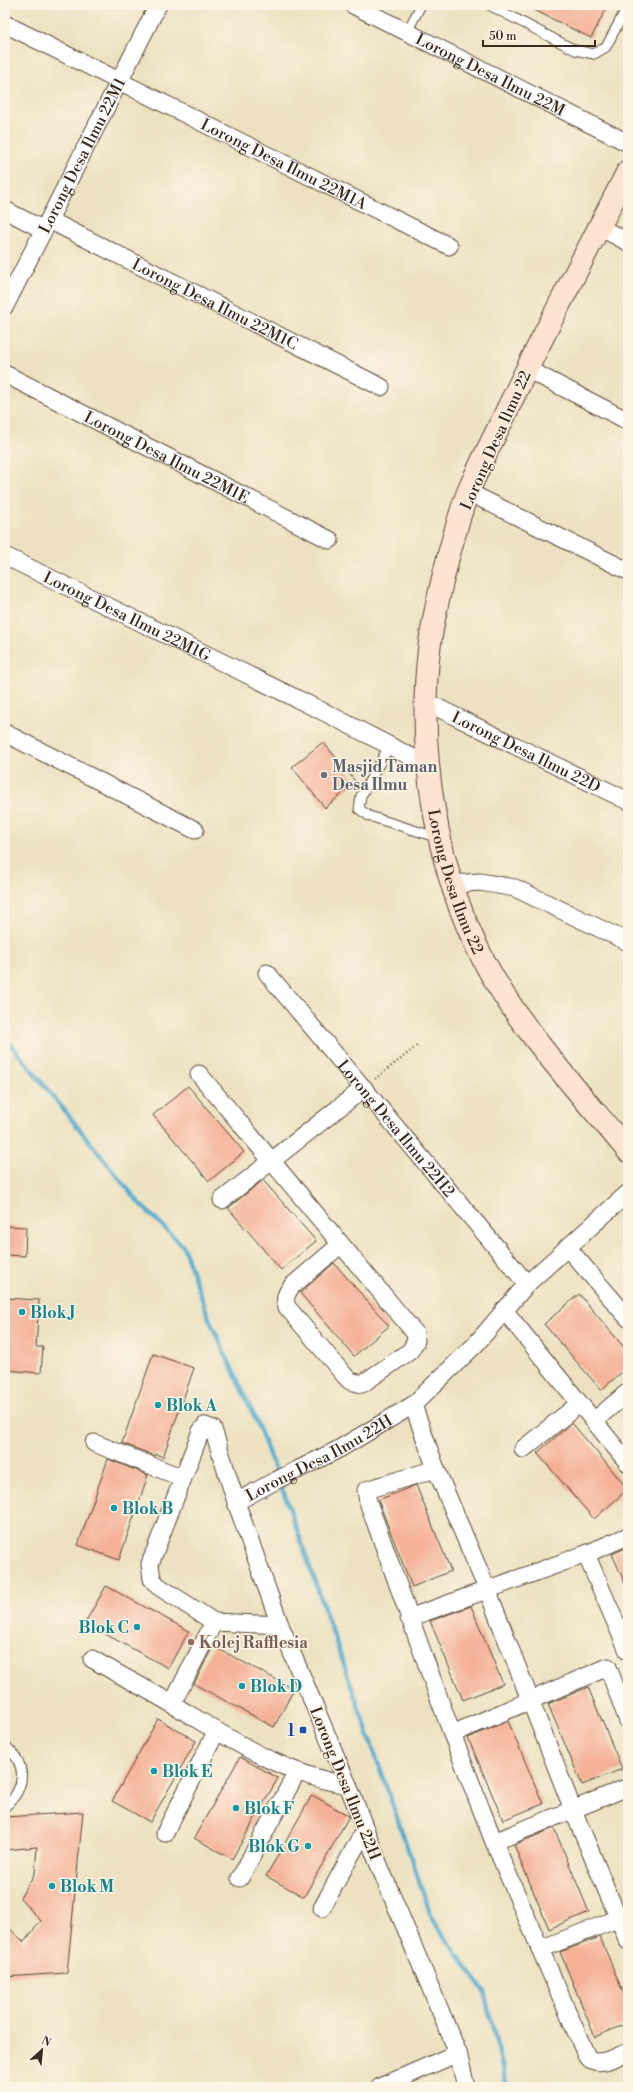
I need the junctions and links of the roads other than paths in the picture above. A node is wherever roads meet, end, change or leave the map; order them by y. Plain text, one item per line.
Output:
1 (158, 5) edge
2 (353, 5) edge
3 (421, 5) edge
4 (489, 5) edge
5 (628, 5) edge
6 (5, 24) edge
7 (407, 32) junction
8 (119, 81) junction
9 (628, 143) edge
10 (628, 171) edge
11 (5, 210) edge
12 (46, 225) junction
13 (599, 227) junction
14 (628, 242) edge
15 (449, 246) dead end
16 (5, 306) edge
17 (527, 370) junction
18 (5, 374) edge
19 (381, 387) dead end
20 (628, 421) edge
21 (468, 492) junction
22 (330, 540) dead end
23 (5, 556) edge
24 (628, 571) edge
25 (426, 702) junction
26 (5, 733) edge
27 (390, 745) junction
28 (429, 766) junction
29 (628, 801) edge
30 (195, 830) dead end
31 (441, 838) junction
32 (452, 884) junction
33 (628, 942) edge
34 (267, 973) dead end
35 (199, 1074) dead end
36 (364, 1088) junction
37 (628, 1151) edge
38 (271, 1160) junction
39 (628, 1193) edge
40 (222, 1200) dead end
41 (341, 1244) junction
42 (567, 1247) junction
43 (527, 1284) junction
44 (504, 1310) junction
45 (628, 1318) edge
46 (628, 1392) edge
47 (580, 1404) junction
48 (413, 1405) junction
49 (594, 1421) junction
50 (94, 1443) dead end
51 (524, 1449) dead end
52 (628, 1464) edge
53 (436, 1469) junction
54 (183, 1478) junction
55 (236, 1502) junction
56 (628, 1536) edge
57 (586, 1554) junction
58 (487, 1589) junction
59 (409, 1618) junction
60 (214, 1622) junction
61 (280, 1626) junction
62 (628, 1651) edge
63 (92, 1659) dead end
64 (628, 1660) edge
65 (608, 1667) junction
66 (530, 1702) junction
67 (172, 1704) junction
68 (628, 1721) edge
69 (216, 1732) junction
70 (452, 1734) junction
71 (5, 1746) edge
72 (298, 1772) junction
73 (348, 1785) junction
74 (628, 1787) edge
75 (5, 1807) edge
76 (573, 1810) junction
77 (365, 1829) junction
78 (165, 1833) dead end
79 (494, 1842) junction
80 (240, 1878) dead end
81 (322, 1908) dead end
82 (624, 1917) edge
83 (628, 1941) edge
84 (540, 1949) junction
85 (628, 2052) edge
86 (458, 2053) junction
87 (380, 2087) edge
88 (466, 2087) edge

1 - 8 street, Lorong Desa Ilmu 22M1
2 - 7 street, Lorong Desa Ilmu 22M
3 - 7 lane
4 - 5 lane
6 - 8 street, Lorong Desa Ilmu 22M1A
7 - 9 street, Lorong Desa Ilmu 22M
8 - 12 street, Lorong Desa Ilmu 22M1
8 - 15 street, Lorong Desa Ilmu 22M1A
10 - 13 street, Lorong Desa Ilmu 22
11 - 12 street, Lorong Desa Ilmu 22M1C
12 - 16 street, Lorong Desa Ilmu 22M1
12 - 19 street, Lorong Desa Ilmu 22M1C
13 - 14 street
13 - 17 street, Lorong Desa Ilmu 22
17 - 20 street
17 - 21 street, Lorong Desa Ilmu 22
18 - 22 street, Lorong Desa Ilmu 22M1E
21 - 24 street
21 - 25 street, Lorong Desa Ilmu 22
23 - 27 street, Lorong Desa Ilmu 22M1G
25 - 28 street, Lorong Desa Ilmu 22
25 - 29 street, Lorong Desa Ilmu 22D
26 - 30 street
27 - 28 street, Lorong Desa Ilmu 22M1G
27 - 31 lane
28 - 31 street, Lorong Desa Ilmu 22
31 - 32 street, Lorong Desa Ilmu 22
32 - 33 street
32 - 37 street, Lorong Desa Ilmu 22
34 - 36 street, Lorong Desa Ilmu 22H2
35 - 38 street
36 - 38 street
36 - 43 street, Lorong Desa Ilmu 22H2
38 - 40 street
38 - 41 street
39 - 42 street, Lorong Desa Ilmu 22H
41 - 41 street
42 - 43 street, Lorong Desa Ilmu 22H
42 - 45 street
43 - 44 street, Lorong Desa Ilmu 22H
44 - 47 street
44 - 48 street, Lorong Desa Ilmu 22H
46 - 49 street
47 - 49 street
47 - 51 street
48 - 53 street
48 - 55 street, Lorong Desa Ilmu 22H
49 - 52 street
50 - 54 street
53 - 58 street
53 - 59 street
54 - 55 street
54 - 60 street
55 - 61 street, Lorong Desa Ilmu 22H
56 - 57 street
57 - 58 street
57 - 62 street
58 - 59 street
58 - 66 street
59 - 70 street
60 - 61 street
60 - 67 street
61 - 73 street, Lorong Desa Ilmu 22H
63 - 67 street
64 - 65 street
65 - 66 street
65 - 68 street
66 - 70 street
66 - 76 street
67 - 69 street
69 - 72 street
69 - 78 street
70 - 79 street
71 - 75 lane
72 - 73 street
72 - 80 street
73 - 77 street, Lorong Desa Ilmu 22H
74 - 76 street
76 - 79 street
76 - 82 street
77 - 81 street
77 - 86 street, Lorong Desa Ilmu 22H
79 - 84 street
82 - 83 street
82 - 84 street
84 - 85 street
86 - 87 street
86 - 88 street, Lorong Desa Ilmu 22H

